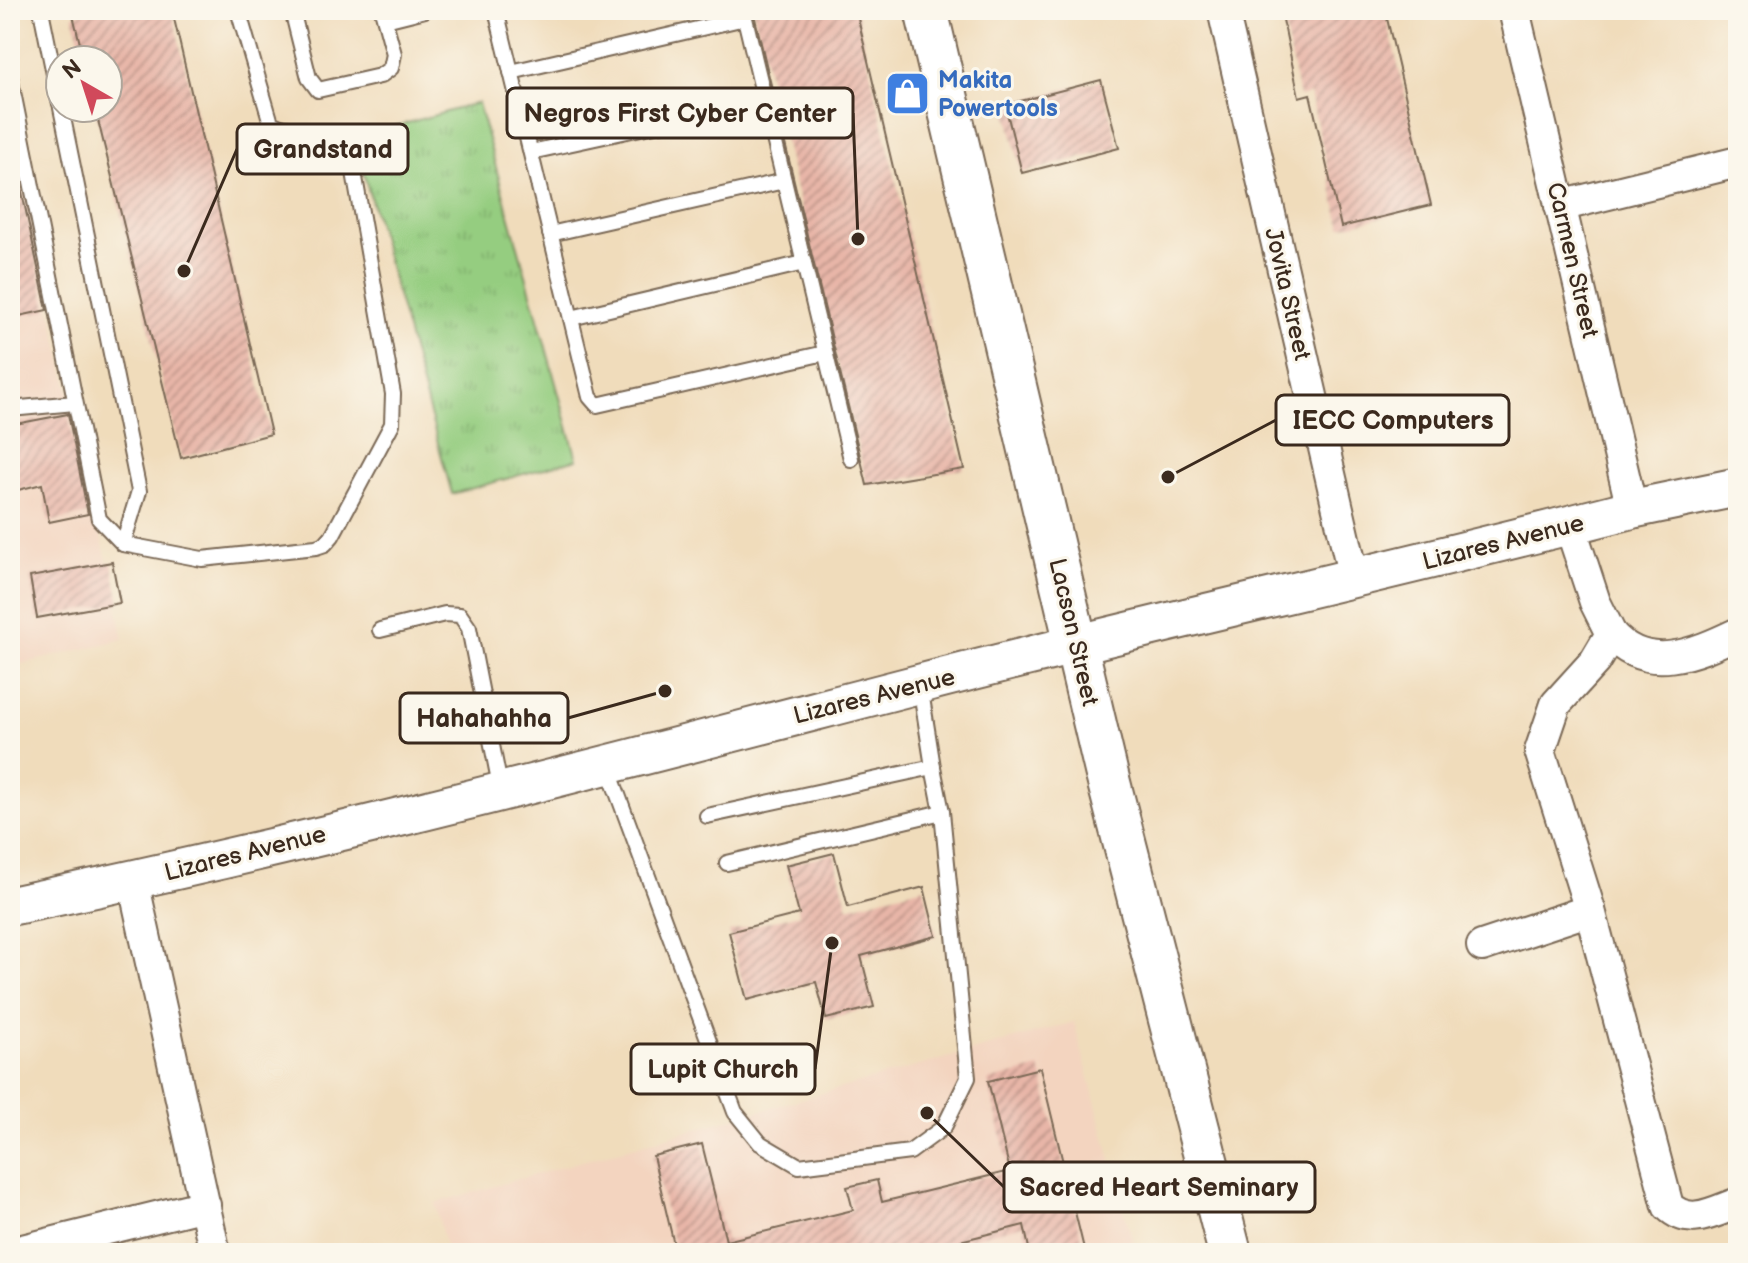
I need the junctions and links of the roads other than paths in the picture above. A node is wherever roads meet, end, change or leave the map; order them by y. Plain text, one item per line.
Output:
1 (41, 10) edge
2 (238, 10) edge
3 (292, 10) edge
4 (425, 10) edge
5 (496, 10) edge
6 (926, 10) edge
7 (1223, 10) edge
8 (1514, 10) edge
9 (744, 14) edge
10 (383, 15) edge
11 (48, 44) edge
12 (511, 72) junction
13 (10, 77) edge
14 (765, 101) junction
15 (64, 124) edge
16 (531, 152) junction
17 (1738, 162) edge
18 (784, 181) junction
19 (1560, 206) junction
20 (550, 234) junction
21 (804, 263) junction
22 (571, 318) junction
23 (825, 353) junction
24 (75, 403) junction
25 (10, 409) edge
26 (851, 459) dead end
27 (1738, 487) edge
28 (1632, 509) junction
29 (1570, 526) junction
30 (123, 544) junction
31 (1354, 578) junction
32 (380, 630) dead end
33 (1611, 634) junction
34 (1736, 634) edge
35 (1078, 646) junction
36 (920, 683) junction
37 (607, 767) junction
38 (933, 767) junction
39 (501, 791) junction
40 (942, 812) junction
41 (707, 816) dead end
42 (727, 863) dead end
43 (133, 881) junction
44 (10, 906) edge
45 (1590, 910) junction
46 (1482, 946) dead end
47 (1738, 1203) edge
48 (205, 1205) junction
49 (10, 1253) edge
50 (215, 1253) edge
51 (1230, 1253) edge

1 - 11 lane
2 - 30 lane
3 - 10 lane
4 - 10 lane
5 - 12 lane
6 - 35 main road, Lacson Street
7 - 31 street, Jovita Street
8 - 19 street, Carmen Street
9 - 12 lane
9 - 14 lane
12 - 16 lane
13 - 24 lane
14 - 16 lane
14 - 18 lane
15 - 30 lane
16 - 20 lane
17 - 19 street
18 - 20 lane
18 - 21 lane
19 - 28 street, Carmen Street
20 - 22 lane
21 - 22 lane
21 - 23 lane
22 - 23 lane
23 - 26 lane
24 - 25 lane
24 - 30 lane
27 - 28 street, Lizares Avenue
28 - 29 street, Lizares Avenue
29 - 31 street, Lizares Avenue
29 - 33 street
31 - 35 street, Lizares Avenue
32 - 39 lane
33 - 34 street
33 - 45 street
35 - 36 street, Lizares Avenue
35 - 51 main road, Lacson Street
36 - 37 street, Lizares Avenue
36 - 38 lane
37 - 39 street, Lizares Avenue
37 - 40 lane
38 - 40 lane
38 - 41 lane
39 - 43 street, Lizares Avenue
40 - 42 lane
43 - 44 street, Lizares Avenue
43 - 48 street
45 - 46 street
45 - 47 street
48 - 49 street
48 - 50 street

